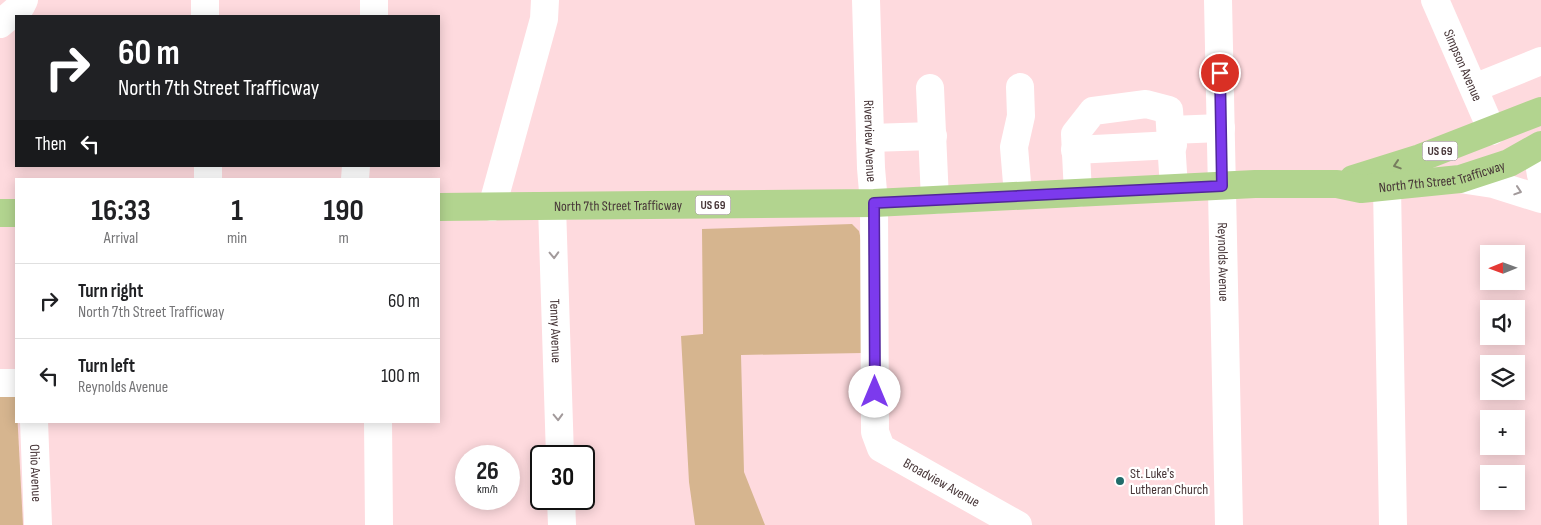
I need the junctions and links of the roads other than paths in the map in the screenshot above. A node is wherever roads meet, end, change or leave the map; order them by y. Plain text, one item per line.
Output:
1 (24, 0) edge
2 (205, 0) edge
3 (374, 0) edge
4 (545, 0) edge
5 (866, 0) edge
6 (1218, 0) edge
7 (1435, 0) edge
8 (205, 15) edge
9 (374, 15) edge
10 (0, 24) edge
11 (1541, 61) edge
12 (930, 88) dead end
13 (1020, 88) dead end
14 (1474, 88) junction
15 (1541, 111) edge
16 (1220, 128) junction
17 (1492, 131) junction
18 (932, 136) junction
19 (1172, 137) junction
20 (870, 138) junction
21 (1541, 144) edge
22 (1075, 150) junction
23 (1541, 150) edge
24 (1541, 175) edge
25 (1460, 179) junction
26 (1337, 184) junction
27 (1222, 186) junction
28 (1387, 187) junction
29 (1174, 188) junction
30 (1078, 193) junction
31 (1018, 195) junction
32 (1541, 199) edge
33 (935, 200) junction
34 (874, 203) junction
35 (552, 206) junction
36 (440, 207) edge
37 (492, 207) junction
38 (0, 213) edge
39 (15, 213) edge
40 (0, 383) edge
41 (15, 383) edge
42 (34, 423) edge
43 (378, 423) edge
44 (875, 432) joint
45 (560, 445) edge
46 (561, 510) edge
47 (38, 525) edge
48 (379, 525) edge
49 (562, 525) edge
50 (1018, 525) edge
51 (1228, 525) edge
52 (1393, 525) edge

1 - 10 street
2 - 8 street
3 - 9 street
4 - 37 street
5 - 20 street, Riverview Avenue
6 - 16 street, Reynolds Avenue
7 - 14 street, Simpson Avenue
11 - 14 street
12 - 18 street
13 - 31 street
14 - 17 street, Simpson Avenue
15 - 17 main road, North 7th Street Trafficway / US 69
16 - 19 street
16 - 27 street, Reynolds Avenue
17 -> 26 main road, North 7th Street Trafficway / US 69
18 - 20 street
18 - 33 street
19 - 22 street
19 - 22 street
19 - 29 street
20 - 34 street, Riverview Avenue
21 - 25 main road, North 7th Street Trafficway / US 69
22 - 30 street
23 - 24 street
25 - 28 main road, North 7th Street Trafficway / US 69
25 -> 32 street
26 - 27 main road, North 7th Street Trafficway / US 69
26 - 28 main road, North 7th Street Trafficway / US 69
27 - 29 main road, North 7th Street Trafficway / US 69
27 - 51 street, Reynolds Avenue
28 - 52 street
29 - 30 main road, North 7th Street Trafficway / US 69
30 - 31 main road, North 7th Street Trafficway / US 69
31 - 33 main road, North 7th Street Trafficway / US 69
33 - 34 main road, North 7th Street Trafficway / US 69
34 - 35 main road, North 7th Street Trafficway / US 69
34 - 44 street, Riverview Avenue
35 - 37 main road, North 7th Street Trafficway / US 69
35 -> 45 street, Tenny Avenue
36 - 37 main road, North 7th Street Trafficway / US 69
38 - 39 main road
40 - 41 street
42 - 47 street, Ohio Avenue
43 - 48 street
44 - 50 street, Broadview Avenue
46 - 49 street

